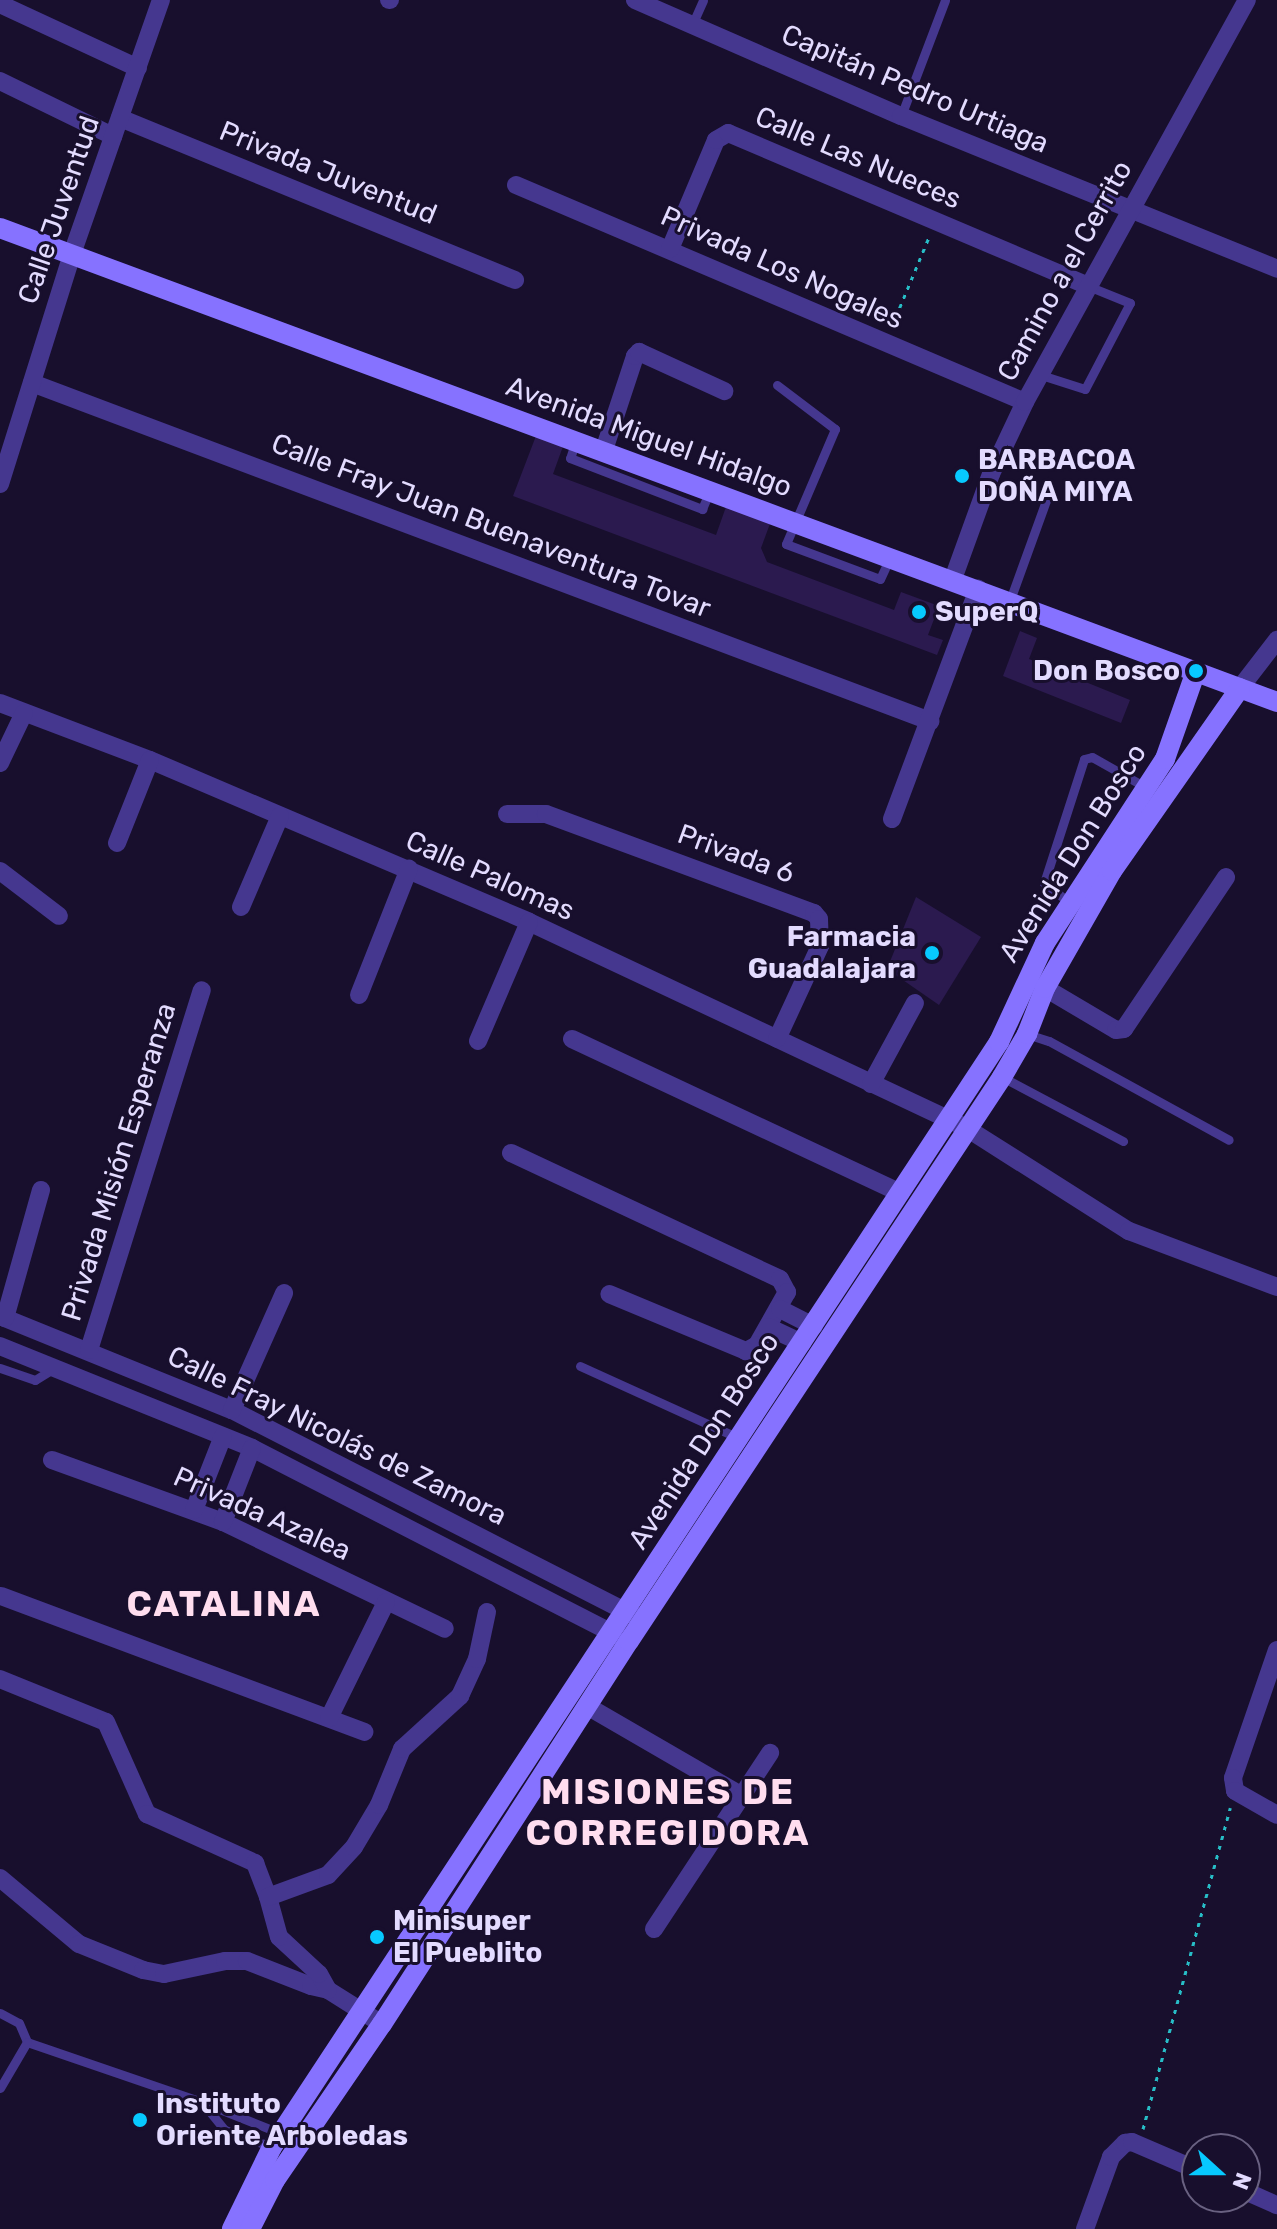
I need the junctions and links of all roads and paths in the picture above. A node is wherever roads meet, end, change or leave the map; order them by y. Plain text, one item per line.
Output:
1 (161, 0) edge
2 (635, 0) edge
3 (703, 0) edge
4 (945, 0) edge
5 (1247, 0) edge
6 (0, 4) edge
7 (692, 25) junction
8 (138, 68) junction
9 (0, 81) edge
10 (901, 116) junction
11 (120, 118) junction
12 (113, 136) junction
13 (516, 185) dead end
14 (1131, 209) junction
15 (935, 222) junction
16 (0, 228) edge
17 (670, 249) junction
18 (72, 254) junction
19 (1277, 269) edge
20 (515, 280) dead end
21 (1088, 286) junction
22 (884, 344) junction
23 (1041, 375) junction
24 (32, 383) junction
25 (777, 385) dead end
26 (724, 391) dead end
27 (1025, 402) junction
28 (576, 440) junction
29 (604, 450) junction
30 (0, 484) edge
31 (710, 489) junction
32 (1047, 498) dead end
33 (796, 521) junction
34 (953, 579) junction
35 (978, 589) junction
36 (1010, 600) junction
37 (1277, 640) edge
38 (1196, 671) junction
39 (1240, 688) junction
40 (1277, 702) edge
41 (0, 703) edge
42 (24, 713) junction
43 (930, 721) junction
44 (150, 760) junction
45 (0, 763) edge
46 (1147, 788) junction
47 (507, 814) dead end
48 (280, 816) junction
49 (892, 819) dead end
50 (117, 843) dead end
51 (409, 869) junction
52 (0, 871) edge
53 (1226, 877) dead end
54 (1070, 903) junction
55 (241, 907) dead end
56 (59, 916) dead end
57 (529, 922) junction
58 (1045, 988) junction
59 (202, 990) dead end
60 (359, 995) dead end
61 (915, 1003) dead end
62 (1027, 1034) junction
63 (572, 1039) dead end
64 (777, 1039) junction
65 (478, 1041) dead end
66 (1002, 1077) junction
67 (871, 1084) junction
68 (958, 1124) junction
69 (1229, 1140) dead end
70 (1123, 1141) dead end
71 (511, 1153) dead end
72 (41, 1190) dead end
73 (901, 1193) junction
74 (1277, 1287) edge
75 (7, 1288) edge
76 (284, 1293) dead end
77 (609, 1294) dead end
78 (780, 1309) junction
79 (3, 1317) edge
80 (814, 1326) junction
81 (768, 1327) junction
82 (802, 1343) junction
83 (0, 1346) edge
84 (89, 1350) junction
85 (580, 1366) dead end
86 (0, 1368) edge
87 (54, 1368) junction
88 (197, 1395) junction
89 (232, 1410) junction
90 (188, 1422) junction
91 (223, 1436) junction
92 (739, 1438) junction
93 (252, 1448) junction
94 (52, 1460) dead end
95 (194, 1510) junction
96 (223, 1522) junction
97 (1, 1596) edge
98 (386, 1602) junction
99 (487, 1612) dead end
100 (634, 1616) junction
101 (445, 1629) dead end
102 (621, 1637) junction
103 (1277, 1650) edge
104 (0, 1679) edge
105 (587, 1706) junction
106 (329, 1718) junction
107 (364, 1732) dead end
108 (770, 1753) dead end
109 (1235, 1791) junction
110 (742, 1796) junction
111 (1277, 1815) edge
112 (0, 1878) edge
113 (268, 1897) junction
114 (654, 1929) dead end
115 (328, 1990) junction
116 (362, 2012) junction
117 (0, 2013) edge
118 (382, 2024) junction
119 (27, 2042) junction
120 (0, 2088) edge
121 (202, 2102) junction
122 (276, 2140) junction
123 (1139, 2144) junction
124 (1181, 2163) edge
125 (232, 2229) edge
126 (250, 2229) edge
127 (1085, 2229) edge

1 - 8 street, Calle Juventud
2 - 7 street, Capitán Pedro Urtiaga
3 - 7 lane
4 - 10 lane
5 - 14 street, Camino a el Cerrito
6 - 8 street
7 - 10 street, Capitán Pedro Urtiaga
8 - 11 street, Calle Juventud
9 - 12 street
10 - 14 street, Capitán Pedro Urtiaga
11 - 12 street, Calle Juventud
11 - 20 street, Privada Juventud
12 - 18 street, Calle Juventud
13 - 17 street, Privada Los Nogales
14 - 19 street, Capitán Pedro Urtiaga
14 - 21 street, Camino a el Cerrito
15 - 17 street, Calle Las Nueces
15 - 21 street, Calle Las Nueces
15 - 22 path
16 - 18 street, Avenida Miguel Hidalgo
17 - 22 street, Privada Los Nogales
18 - 24 street, Calle Juventud
18 - 28 street, Avenida Miguel Hidalgo
21 - 23 street, Camino a el Cerrito
21 - 23 lane
22 - 27 street, Privada Los Nogales
23 - 27 street, Camino a el Cerrito
24 - 30 street, Calle Juventud
24 - 43 street, Calle Fray Juan Buenaventura Tovar
25 - 33 lane
26 - 29 street
27 - 34 street, Camino a el Cerrito
28 - 29 street, Avenida Miguel Hidalgo
28 - 31 lane
29 - 31 street, Avenida Miguel Hidalgo
31 - 33 street, Avenida Miguel Hidalgo
32 - 36 lane
33 - 34 street, Avenida Miguel Hidalgo
34 - 35 street, Avenida Miguel Hidalgo
35 - 36 street, Avenida Miguel Hidalgo
35 - 43 street
36 - 38 street, Avenida Miguel Hidalgo
37 - 39 street
38 - 39 street, Avenida Miguel Hidalgo
38 - 46 street, Avenida Don Bosco
39 - 40 street, Avenida Miguel Hidalgo
39 - 58 street, Avenida Don Bosco
41 - 42 street, Calle Palomas
42 - 44 street, Calle Palomas
42 - 45 street
43 - 49 street
44 - 48 street, Calle Palomas
44 - 50 street
46 - 54 street, Avenida Don Bosco
46 - 54 lane
47 - 64 street, Privada 6
48 - 51 street, Calle Palomas
48 - 55 street
51 - 57 street, Calle Palomas
51 - 60 street
52 - 56 street
53 - 58 street
54 - 68 street, Avenida Don Bosco
57 - 64 street, Calle Palomas
57 - 65 street
58 - 62 street, Avenida Don Bosco
59 - 84 street, Privada Misión Esperanza
61 - 67 street
62 - 66 street, Avenida Don Bosco
62 - 69 lane
63 - 73 street
64 - 67 street, Calle Palomas
66 - 68 street, Avenida Don Bosco
66 - 70 lane
67 - 68 street, Calle Palomas
68 - 73 street, Avenida Don Bosco
68 - 74 street, Calle Palomas
68 - 100 street, Avenida Don Bosco
71 - 78 street
72 - 75 street
73 - 80 street, Avenida Don Bosco
75 - 79 street
76 - 89 street
77 - 81 street
78 - 80 street
78 - 81 street
79 - 84 street, Calle Fray Nicolás de Zamora
80 - 82 street, Avenida Don Bosco
81 - 82 street
82 - 92 street, Avenida Don Bosco
83 - 87 street, Calle Fray Nicolás de Zamora
84 - 88 street, Calle Fray Nicolás de Zamora
85 - 92 lane
86 - 87 lane
87 - 90 street, Calle Fray Nicolás de Zamora
88 - 89 street, Calle Fray Nicolás de Zamora
88 - 90 street
89 - 100 street, Calle Fray Nicolás de Zamora
90 - 91 street, Calle Fray Nicolás de Zamora
91 - 93 street, Calle Fray Nicolás de Zamora
91 - 95 street
92 - 100 street, Avenida Don Bosco
93 - 96 street
93 - 102 street, Calle Fray Nicolás de Zamora
94 - 95 street, Privada Azalea
95 - 96 street, Privada Azalea
96 - 98 street, Privada Azalea
97 - 106 street
98 - 101 street, Privada Azalea
98 - 106 street
99 - 113 street
100 - 102 street, Avenida Don Bosco
102 - 105 street, Avenida Don Bosco
102 - 116 street, Avenida Don Bosco
103 - 109 street
104 - 113 street
105 - 110 street
105 - 118 street, Avenida Don Bosco
106 - 107 street
108 - 110 street
109 - 111 street
109 - 123 path
110 - 114 street
112 - 115 street
113 - 115 street
115 - 116 street
116 - 118 street
116 - 122 street, Avenida Don Bosco
117 - 119 lane
118 - 126 street, Avenida Don Bosco
119 - 120 lane
119 - 121 lane
121 - 122 lane
121 - 122 lane
122 - 125 street, Avenida Don Bosco
123 - 124 street
123 - 127 street

